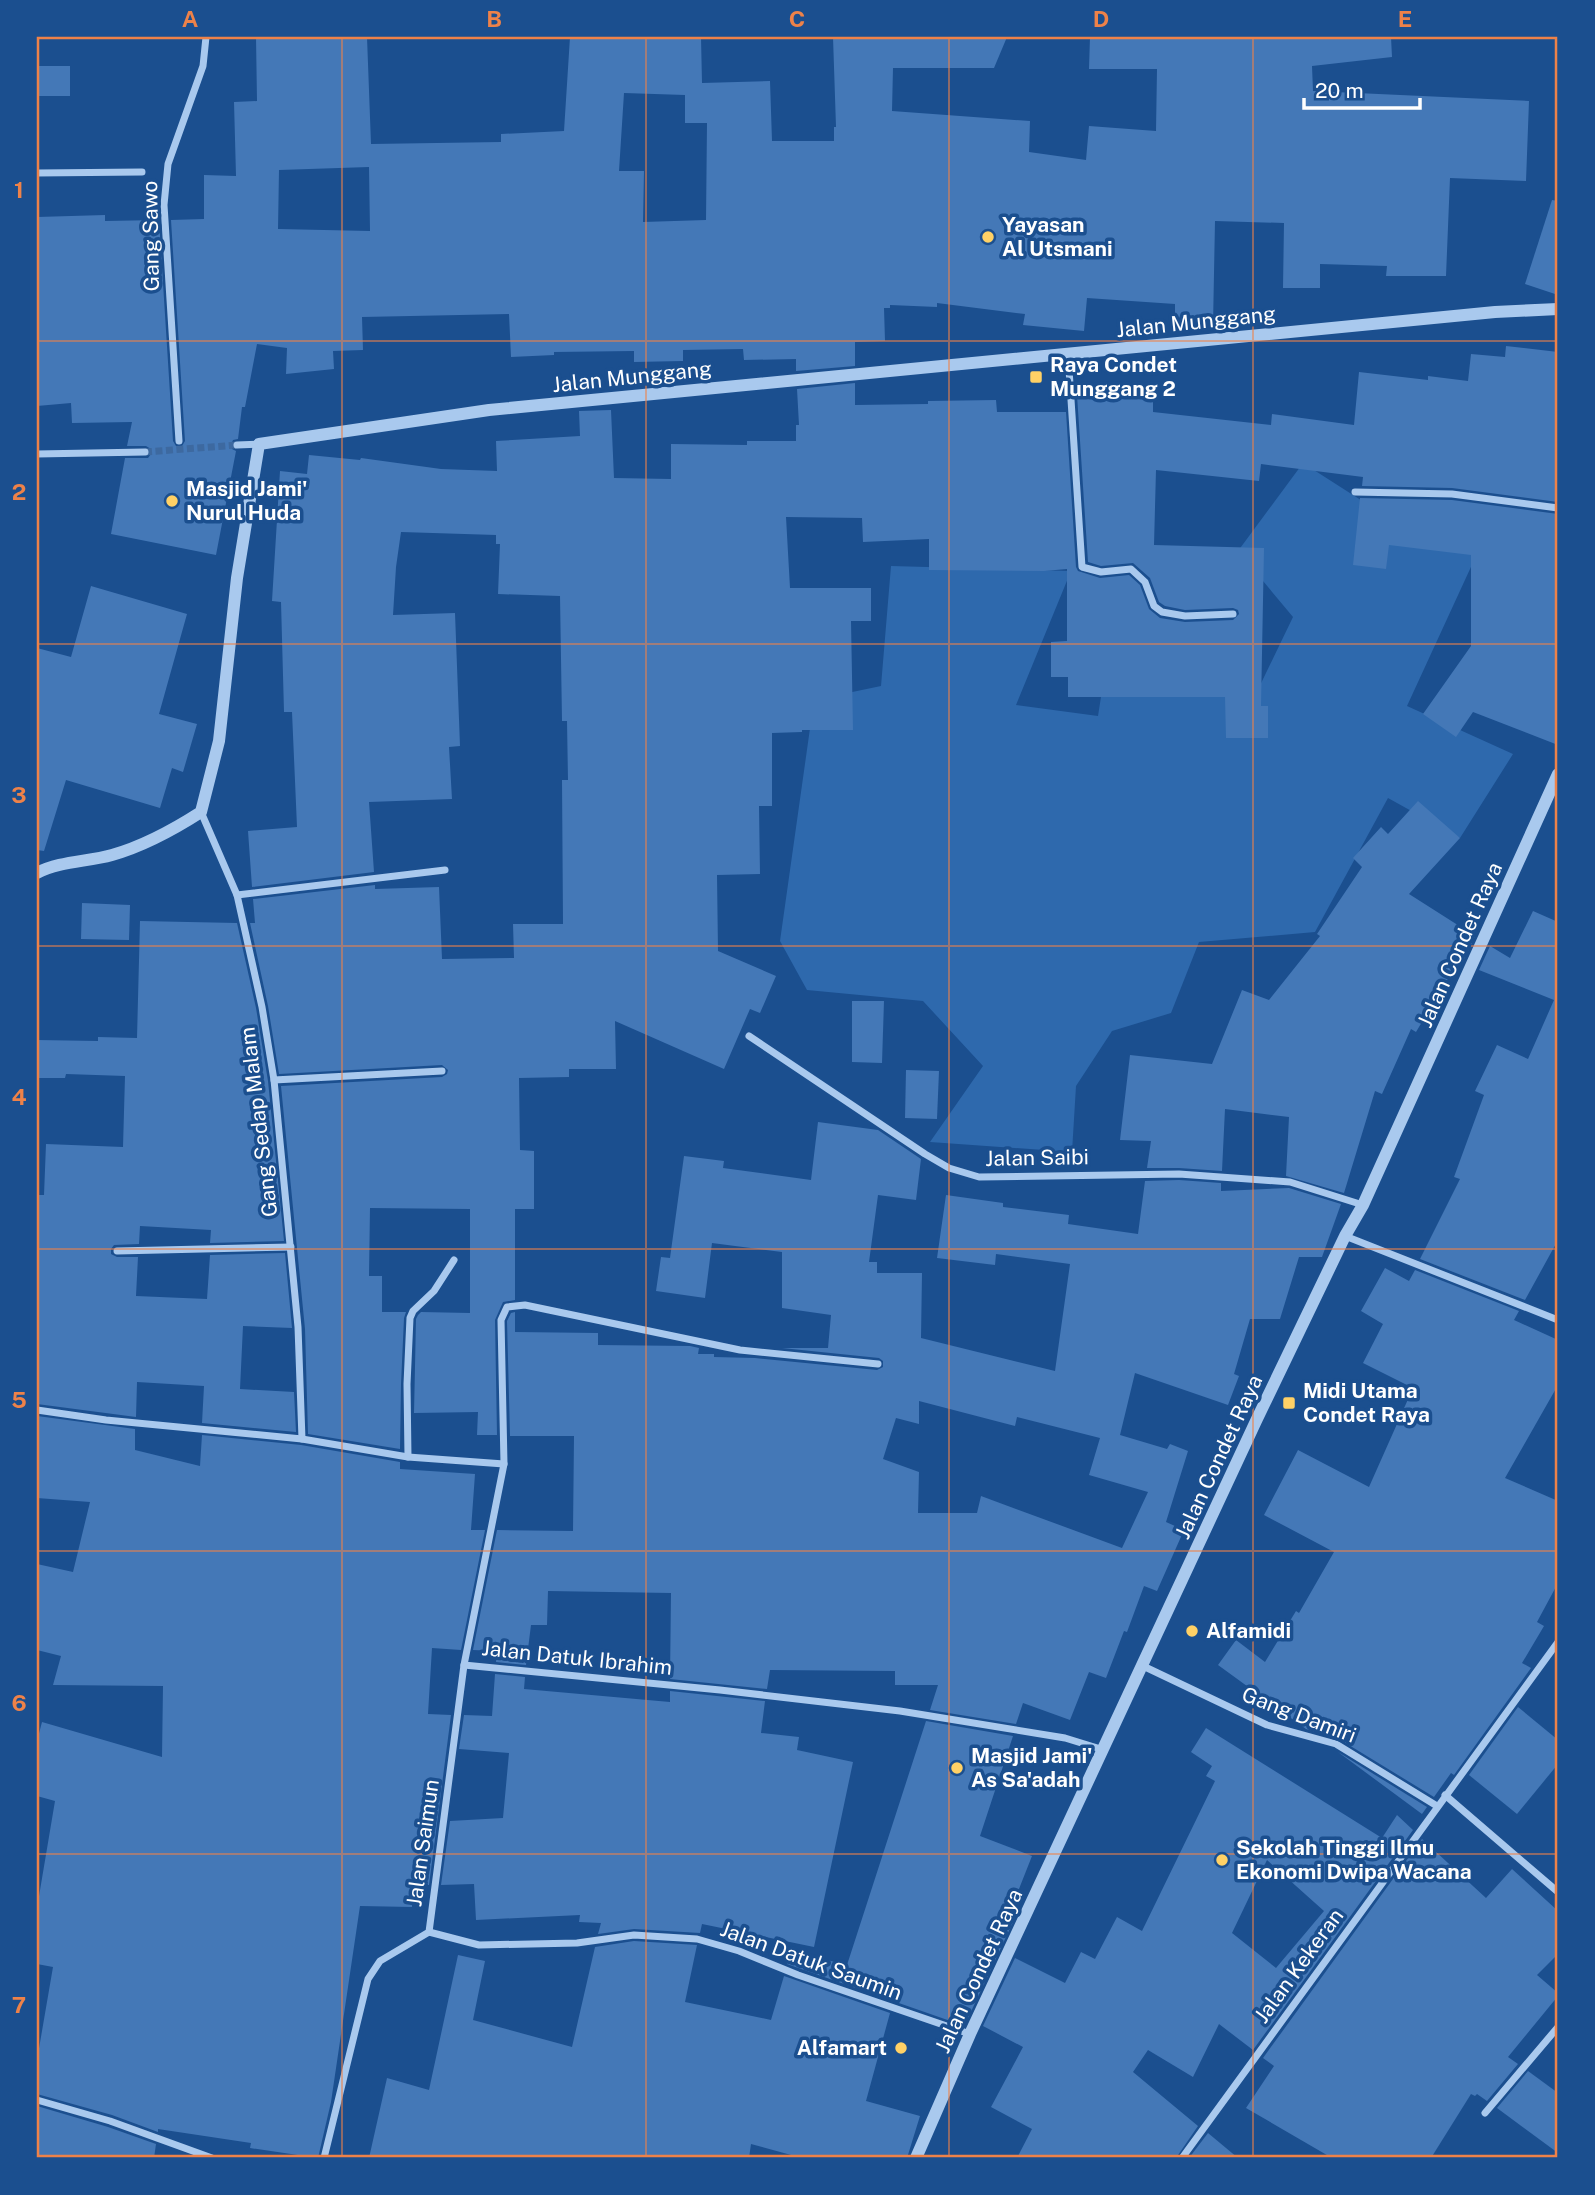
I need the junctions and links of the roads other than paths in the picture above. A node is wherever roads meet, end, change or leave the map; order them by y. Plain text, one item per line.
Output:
1 (206, 37) edge
2 (142, 172) dead end
3 (37, 173) edge
4 (1558, 309) edge
5 (1068, 354) junction
6 (179, 441) dead end
7 (259, 444) junction
8 (237, 445) tunnel mouth
9 (145, 452) tunnel mouth
10 (37, 454) edge
11 (1355, 492) dead end
12 (1558, 508) edge
13 (1233, 614) dead end
14 (1558, 774) edge
15 (201, 812) junction
16 (444, 870) dead end
17 (37, 873) edge
18 (237, 895) junction
19 (749, 1036) dead end
20 (442, 1071) dead end
21 (274, 1080) junction
22 (1363, 1205) junction
23 (1345, 1236) junction
24 (290, 1247) junction
25 (117, 1251) dead end
26 (454, 1260) dead end
27 (1558, 1320) edge
28 (878, 1364) dead end
29 (37, 1410) edge
30 (302, 1439) junction
31 (408, 1457) junction
32 (505, 1464) junction
33 (1558, 1642) edge
34 (464, 1665) junction
35 (1143, 1666) junction
36 (1104, 1750) junction
37 (1445, 1795) junction
38 (1437, 1806) junction
39 (1558, 1892) edge
40 (429, 1932) junction
41 (1558, 2026) edge
42 (970, 2034) junction
43 (37, 2100) edge
44 (1485, 2113) dead end
45 (212, 2158) edge
46 (324, 2158) edge
47 (916, 2158) edge
48 (1182, 2158) edge

1 - 6 street, Gang Sawo
2 - 3 street
4 - 5 street, Jalan Munggang
5 - 7 street, Jalan Munggang
5 - 13 street
7 - 8 street
7 - 15 street
9 - 10 street
11 - 12 street
14 - 22 street, Jalan Condet Raya
15 - 17 street
15 - 18 street, Gang Sedap Malam
16 - 18 street
18 - 21 street, Gang Sedap Malam
19 - 22 street, Jalan Saibi
20 - 21 street
21 - 24 street, Gang Sedap Malam
22 - 23 street, Jalan Condet Raya
23 - 27 street
23 - 35 street, Jalan Condet Raya
24 - 25 street
24 - 30 street, Gang Sedap Malam
26 - 31 street
28 - 32 street, Jalan Datuk Ibrahim
29 - 30 street
30 - 31 street
31 - 32 street
32 - 34 street, Jalan Datuk Ibrahim
33 - 37 street, Jalan Kekeran
34 - 36 street, Jalan Datuk Ibrahim
34 - 40 street, Jalan Saimun
35 - 36 street, Jalan Condet Raya
35 - 38 street, Gang Damiri
36 - 42 street, Jalan Condet Raya
37 - 38 street, Jalan Kekeran
37 - 39 street
38 - 48 street, Jalan Kekeran
40 - 42 street, Jalan Datuk Saumin
40 - 46 street, Jalan Saimun
41 - 44 street
42 - 47 street, Jalan Condet Raya
43 - 45 street

